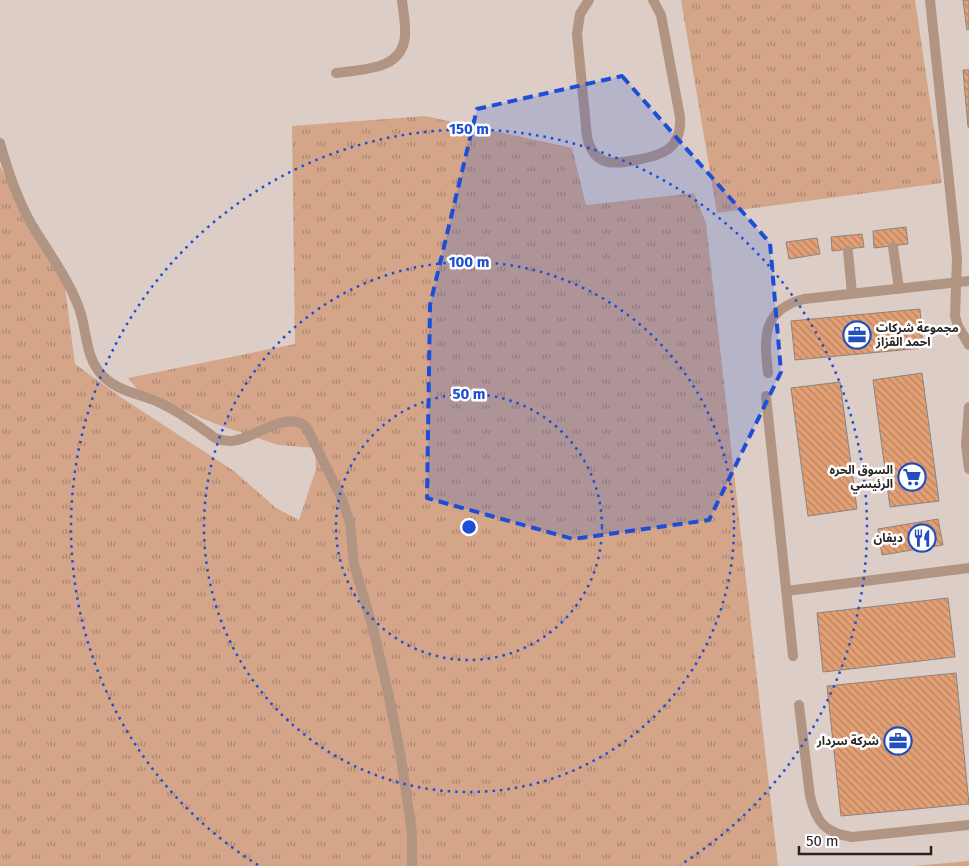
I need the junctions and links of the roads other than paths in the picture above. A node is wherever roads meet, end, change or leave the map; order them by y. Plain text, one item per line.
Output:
1 (402, 0) edge
2 (589, 0) edge
3 (653, 0) edge
4 (930, 0) edge
5 (336, 73) dead end
6 (0, 143) edge
7 (893, 247) dead end
8 (848, 251) dead end
9 (969, 281) edge
10 (955, 283) junction
11 (899, 289) junction
12 (852, 294) junction
13 (969, 345) edge
14 (768, 373) dead end
15 (766, 396) dead end
16 (969, 407) edge
17 (969, 469) edge
18 (969, 568) edge
19 (786, 591) junction
20 (794, 656) dead end
21 (799, 706) dead end
22 (969, 825) edge
23 (412, 866) edge

1 - 5 lane
2 - 3 lane
4 - 10 lane
6 - 23 lane
7 - 11 lane
8 - 12 lane
9 - 10 lane
10 - 11 lane
10 - 13 lane
11 - 12 lane
12 - 14 lane
15 - 19 lane
16 - 17 lane
18 - 19 lane
19 - 20 lane
21 - 22 lane

